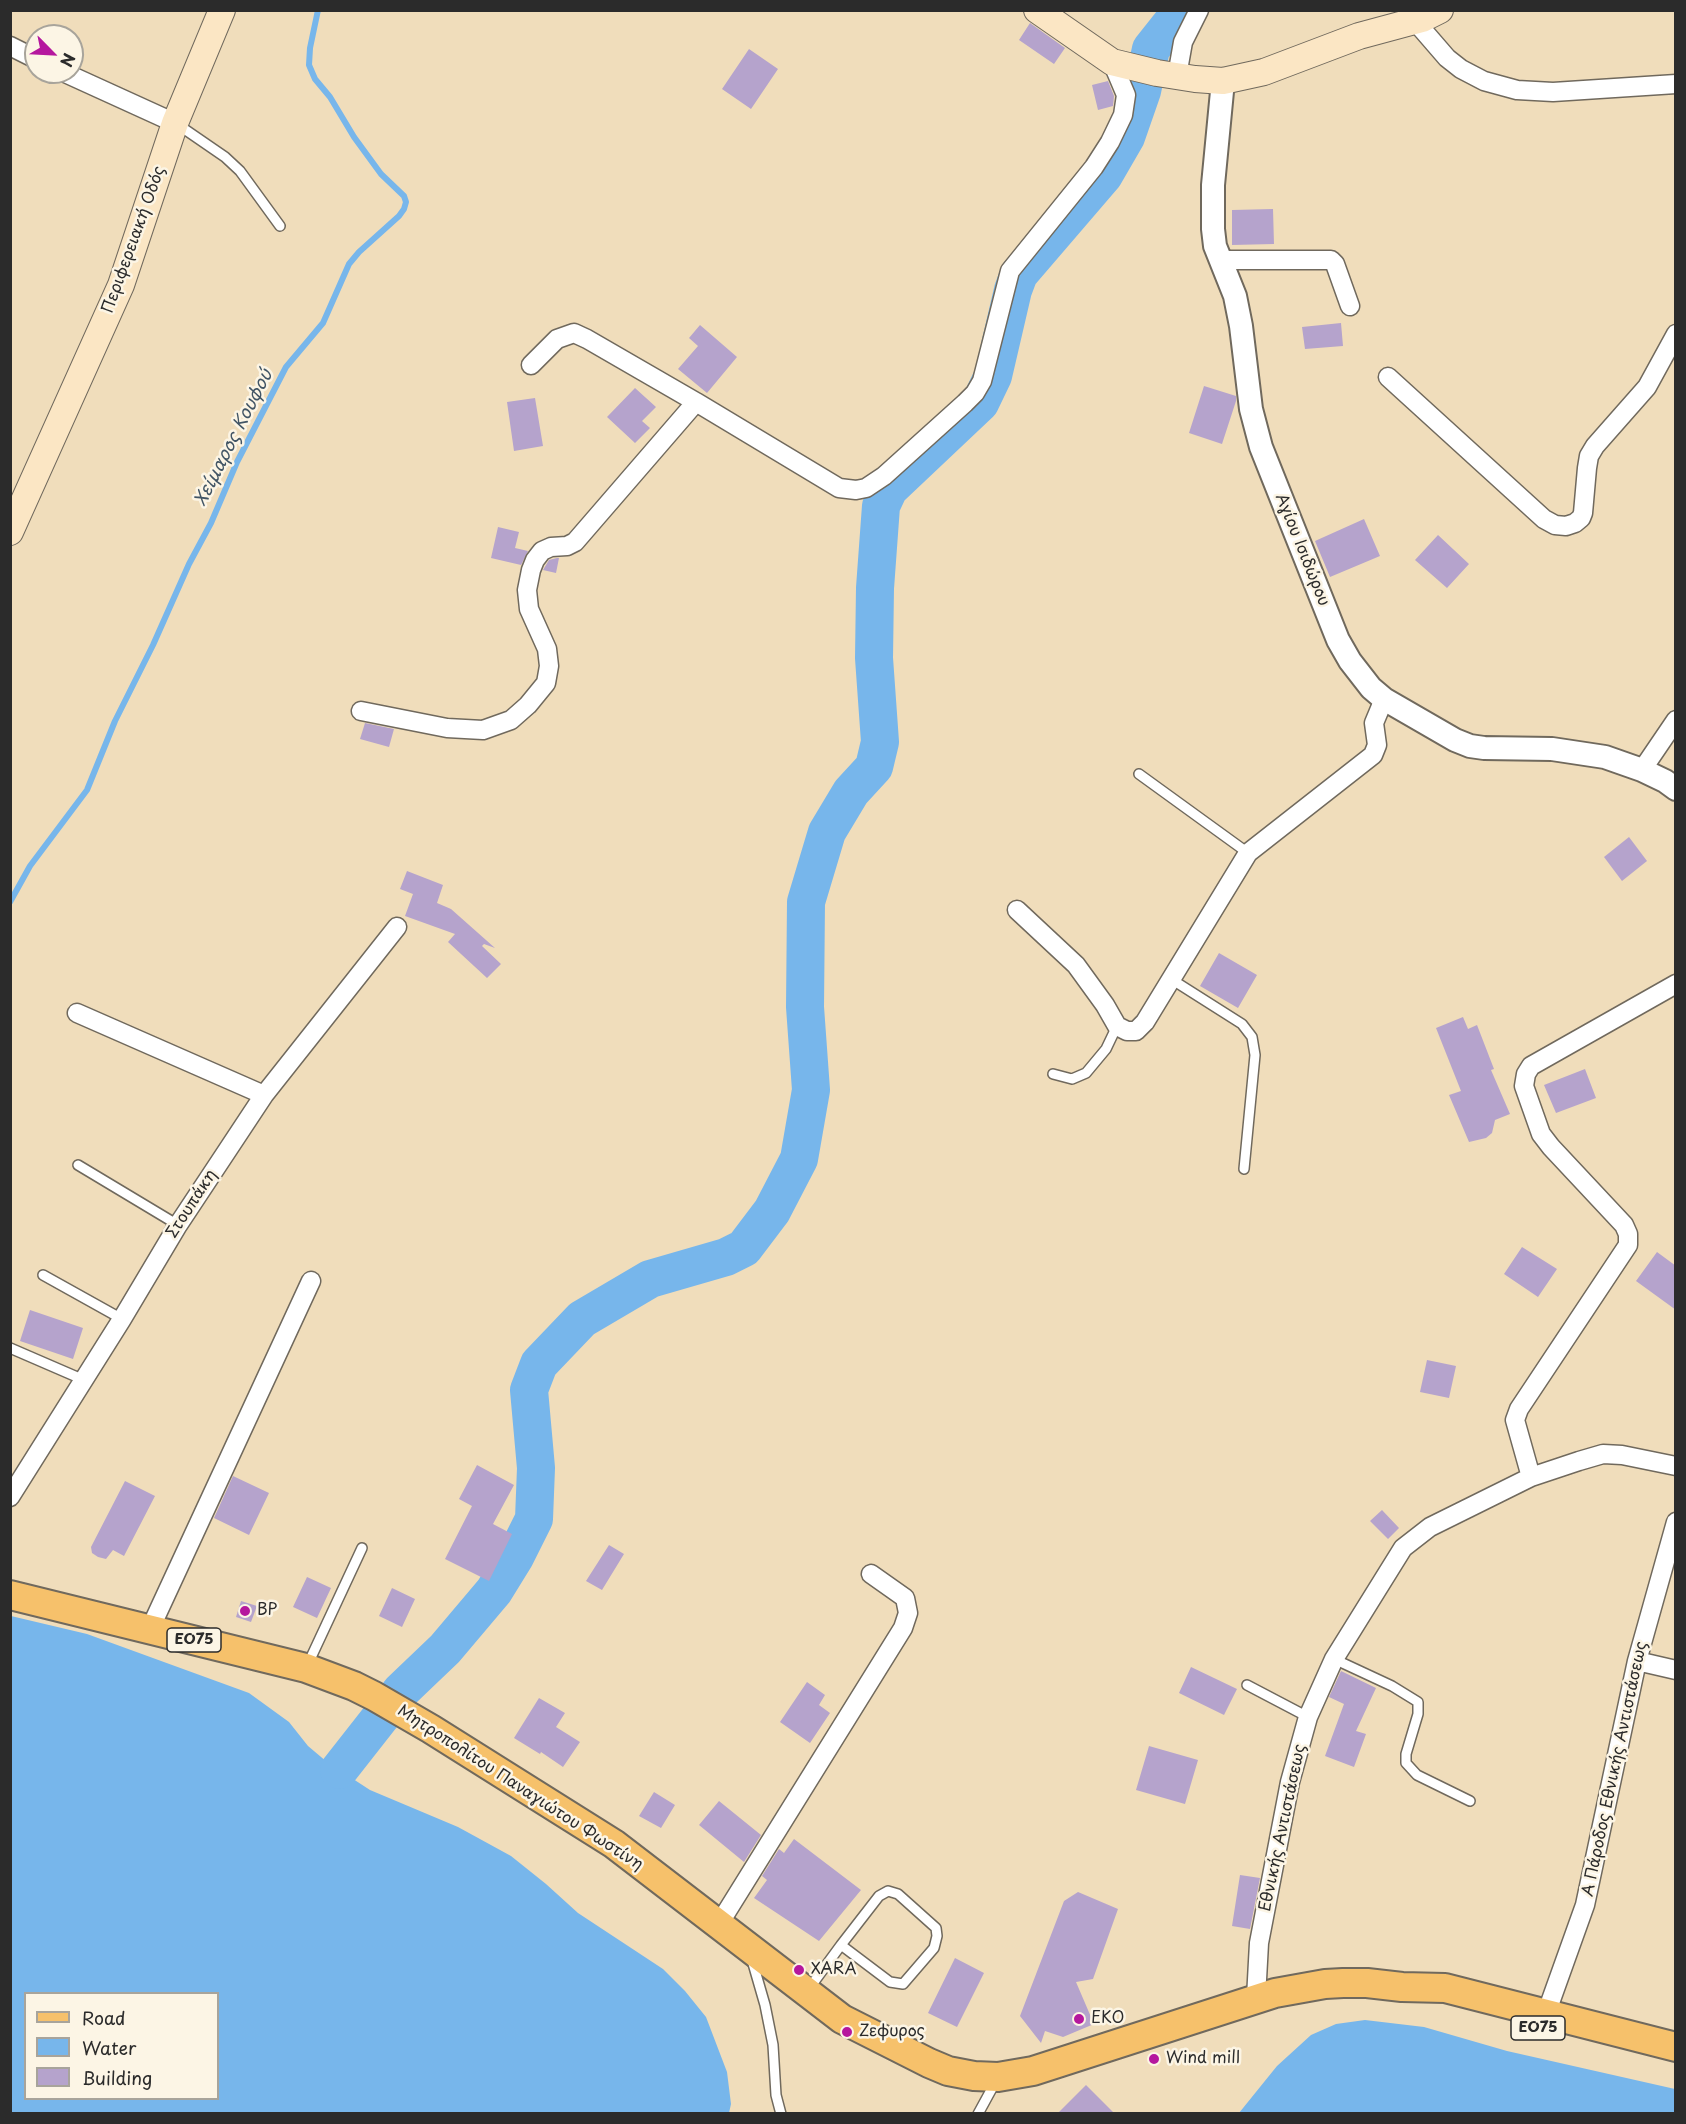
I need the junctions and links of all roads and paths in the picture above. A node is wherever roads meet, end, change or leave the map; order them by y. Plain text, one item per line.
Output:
1 (222, 10) edge
2 (1037, 10) edge
3 (1199, 10) edge
4 (1424, 15) edge
5 (10, 46) edge
6 (24, 53) edge
7 (1121, 64) junction
8 (1167, 75) junction
9 (1223, 81) junction
10 (84, 82) edge
11 (1676, 84) edge
12 (175, 123) junction
13 (280, 226) dead end
14 (1220, 260) junction
15 (1350, 306) dead end
16 (1676, 334) edge
17 (531, 365) dead end
18 (1388, 377) dead end
19 (696, 402) junction
20 (11, 529) edge
21 (1384, 699) junction
22 (361, 711) dead end
23 (1676, 720) edge
24 (1642, 770) junction
25 (1138, 774) dead end
26 (1676, 789) edge
27 (1248, 854) junction
28 (1017, 910) dead end
29 (397, 927) dead end
30 (1171, 978) junction
31 (1676, 984) edge
32 (77, 1013) dead end
33 (1117, 1026) junction
34 (1053, 1074) dead end
35 (264, 1095) junction
36 (78, 1165) dead end
37 (1244, 1169) dead end
38 (178, 1225) junction
39 (43, 1275) dead end
40 (311, 1281) dead end
41 (122, 1319) junction
42 (10, 1348) edge
43 (84, 1380) junction
44 (1676, 1466) edge
45 (1531, 1477) junction
46 (10, 1497) edge
47 (1676, 1522) edge
48 (362, 1548) dead end
49 (871, 1574) dead end
50 (10, 1595) edge
51 (150, 1629) junction
52 (1334, 1659) junction
53 (1636, 1661) junction
54 (306, 1668) junction
55 (1676, 1670) edge
56 (1247, 1685) dead end
57 (1308, 1717) junction
58 (1470, 1801) dead end
59 (719, 1924) junction
60 (841, 1945) junction
61 (747, 1946) junction
62 (1402, 1987) junction
63 (806, 1993) junction
64 (1257, 1998) junction
65 (1546, 2014) junction
66 (1676, 2047) edge
67 (1676, 2062) edge
68 (998, 2077) junction
69 (781, 2114) edge
70 (978, 2114) edge

1 - 12 main road, Περιφερειακή Οδός
2 - 7 main road
3 - 8 street
4 - 9 main road
4 - 11 street
5 - 6 street
7 - 8 main road
7 - 19 street
8 - 9 main road
9 - 14 street, Αγίου Ισιδώρου
10 - 12 street
12 - 13 lane
12 - 20 main road, Περιφερειακή Οδός
14 - 15 street
14 - 21 street, Αγίου Ισιδώρου
16 - 18 street
17 - 19 street
19 - 22 street
21 - 24 street, Αγίου Ισιδώρου
21 - 27 street
23 - 24 street
24 - 26 street, Αγίου Ισιδώρου
25 - 27 lane
27 - 30 street
28 - 33 street
29 - 35 street, Στουπάκη
30 - 33 street
30 - 37 lane
31 - 45 street
32 - 35 street
33 - 34 lane
35 - 38 street, Στουπάκη
36 - 38 lane
38 - 41 street, Στουπάκη
39 - 41 lane
40 - 51 street
41 - 43 street, Στουπάκη
42 - 43 lane
43 - 46 street, Στουπάκη
44 - 45 street, Εθνικής Αντιστάσεως
45 - 52 street, Εθνικής Αντιστάσεως
47 - 53 street, Α Πάροδος Εθνικής Αντιστάσεως
48 - 54 lane
49 - 59 street
50 - 51 main road, Μητροπολίτου Παναγιώτου Φωστίνη / ΕΟ75
51 - 54 main road, Μητροπολίτου Παναγιώτου Φωστίνη / ΕΟ75
52 - 57 street, Εθνικής Αντιστάσεως
52 - 58 lane
53 - 55 street
53 - 65 street, Α Πάροδος Εθνικής Αντιστάσεως
54 - 59 main road, Μητροπολίτου Παναγιώτου Φωστίνη / ΕΟ75
56 - 57 lane
57 - 64 street, Εθνικής Αντιστάσεως
59 - 61 main road, Μητροπολίτου Παναγιώτου Φωστίνη / ΕΟ75
60 - 60 lane
60 - 63 lane
61 - 63 main road, Μητροπολίτου Παναγιώτου Φωστίνη / ΕΟ75
61 - 69 lane
62 - 64 main road, Μητροπολίτου Παναγιώτου Φωστίνη / ΕΟ75
62 - 65 main road, Μητροπολίτου Παναγιώτου Φωστίνη / ΕΟ75
62 - 67 main road, Μητροπολίτου Παναγιώτου Φωστίνη / ΕΟ75
63 - 68 main road, Μητροπολίτου Παναγιώτου Φωστίνη / ΕΟ75
64 - 68 main road, Μητροπολίτου Παναγιώτου Φωστίνη / ΕΟ75
65 - 66 main road, Μητροπολίτου Παναγιώτου Φωστίνη / ΕΟ75
68 - 70 lane

